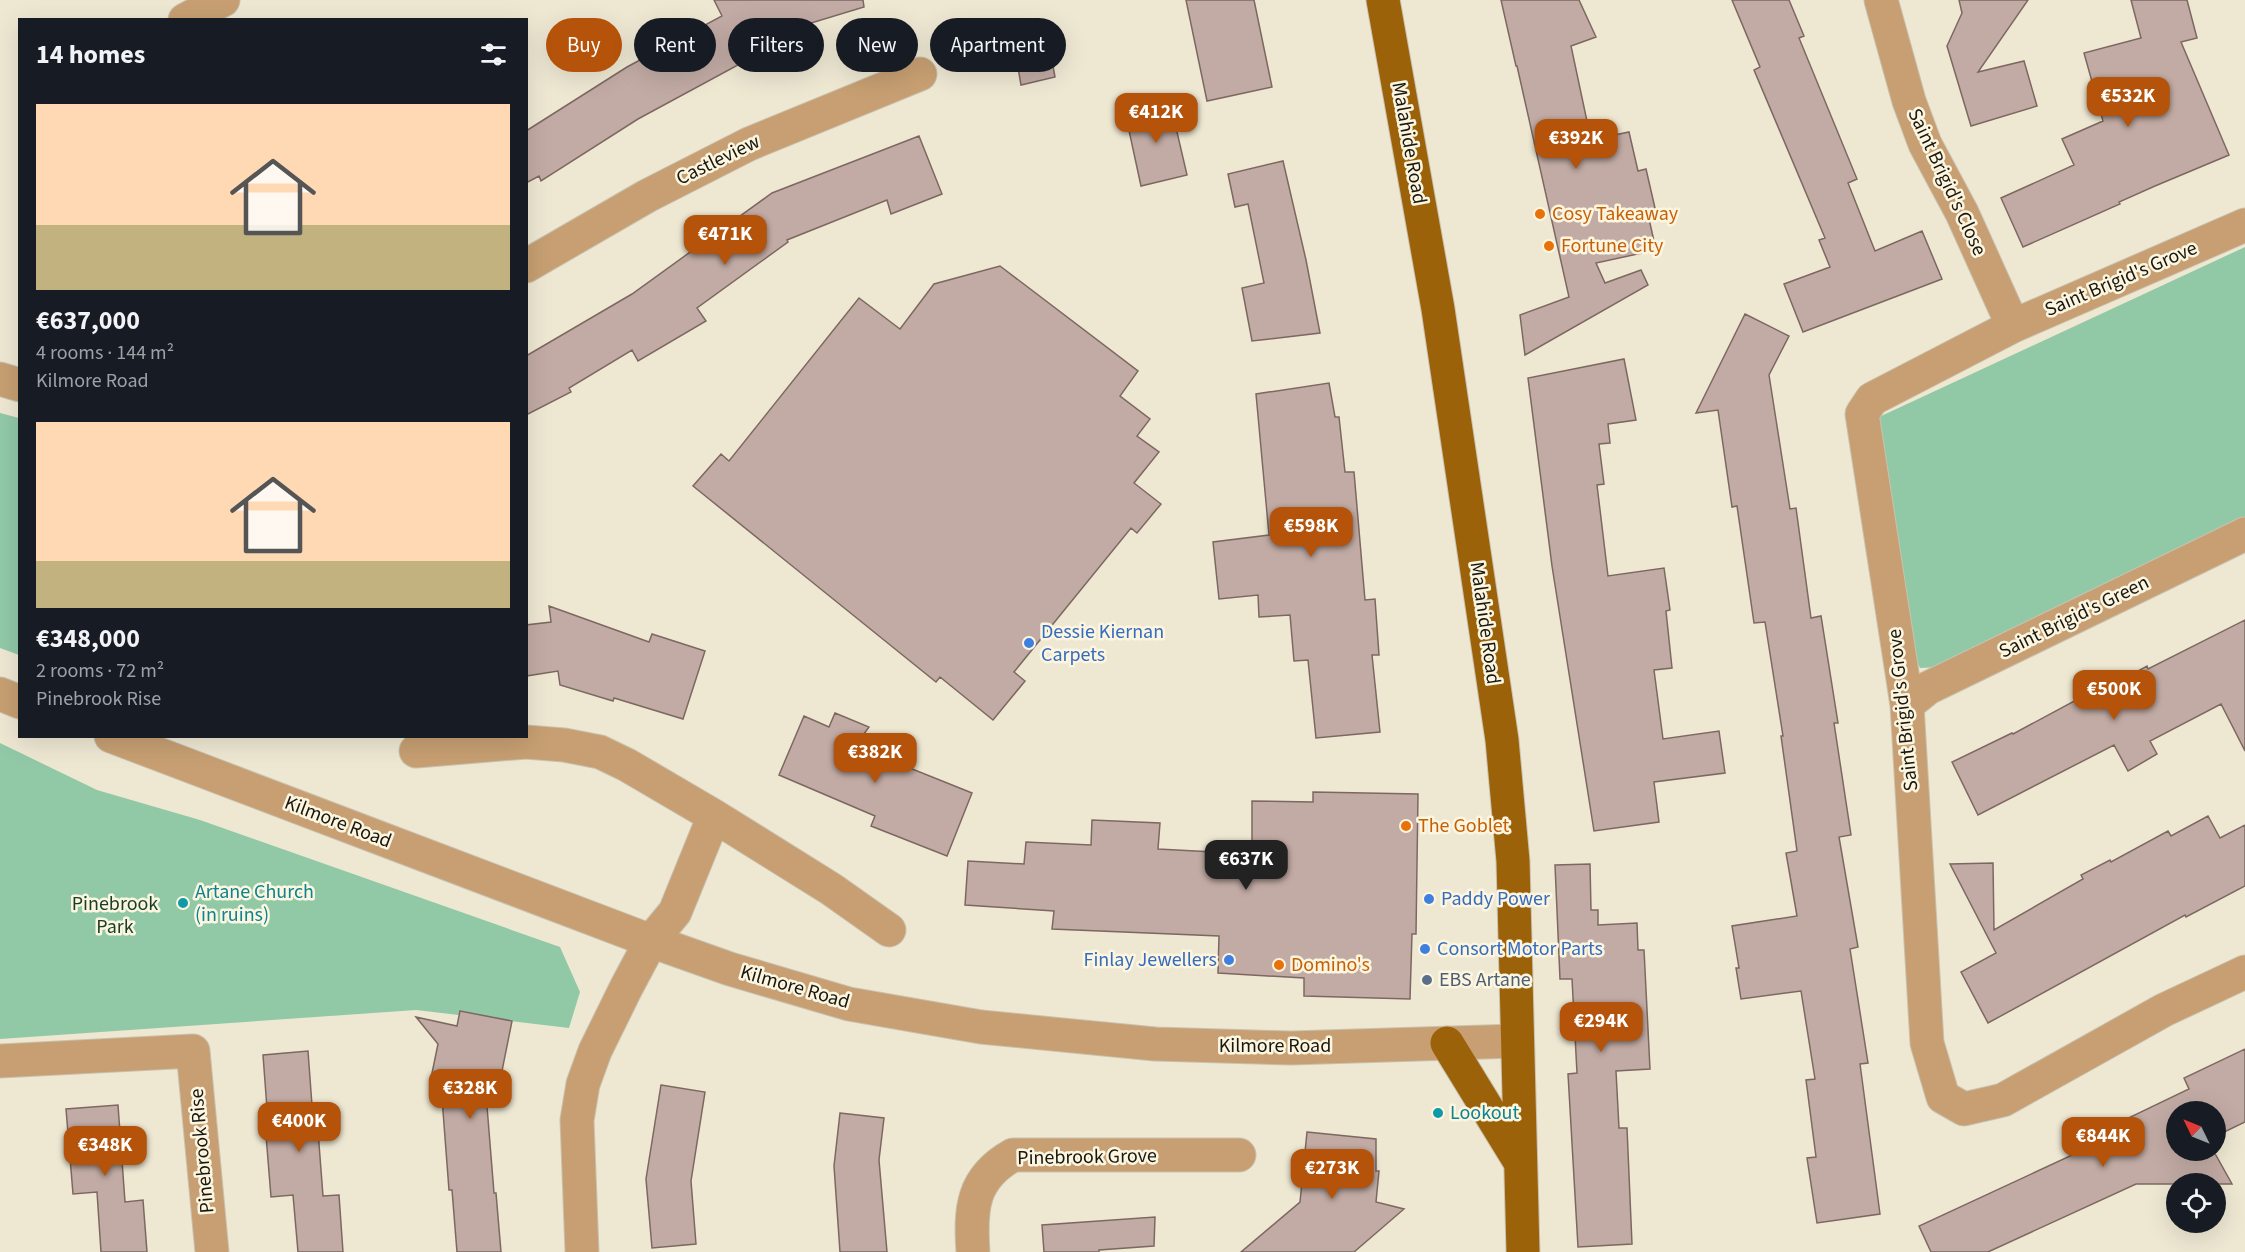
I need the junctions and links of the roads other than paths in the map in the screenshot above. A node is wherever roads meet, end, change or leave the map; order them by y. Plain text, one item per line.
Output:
1 (224, 0) edge
2 (1383, 0) edge
3 (1881, 0) edge
4 (189, 18) edge
5 (920, 74) dead end
6 (2245, 225) edge
7 (528, 265) edge
8 (2013, 326) junction
9 (0, 379) edge
10 (18, 384) edge
11 (2245, 534) edge
12 (0, 694) edge
13 (18, 701) edge
14 (1907, 705) junction
15 (116, 738) edge
16 (417, 751) dead end
17 (714, 816) junction
18 (889, 930) dead end
19 (651, 941) junction
20 (2245, 972) edge
21 (1517, 1041) junction
22 (1447, 1043) junction
23 (0, 1061) edge
24 (1239, 1155) dead end
25 (1521, 1163) junction
26 (212, 1252) edge
27 (582, 1252) edge
28 (973, 1252) edge
29 (1523, 1252) edge

1 - 4 street
2 - 21 main road, Malahide Road
3 - 8 street, Saint Brigid's Close
5 - 7 street, Castleview
6 - 8 street, Saint Brigid's Grove
8 - 14 street, Saint Brigid's Grove
9 - 10 street
11 - 14 street, Saint Brigid's Green
12 - 13 street
14 - 20 street, Saint Brigid's Grove
15 - 19 street, Kilmore Road
16 - 17 street
17 - 18 street
17 - 19 street
19 - 22 street, Kilmore Road
19 - 27 street
21 - 22 street, Kilmore Road
21 - 25 main road, Malahide Road
22 - 25 main road
23 - 26 street, Pinebrook Rise
24 - 28 street, Pinebrook Grove
25 - 29 main road, Malahide Road

